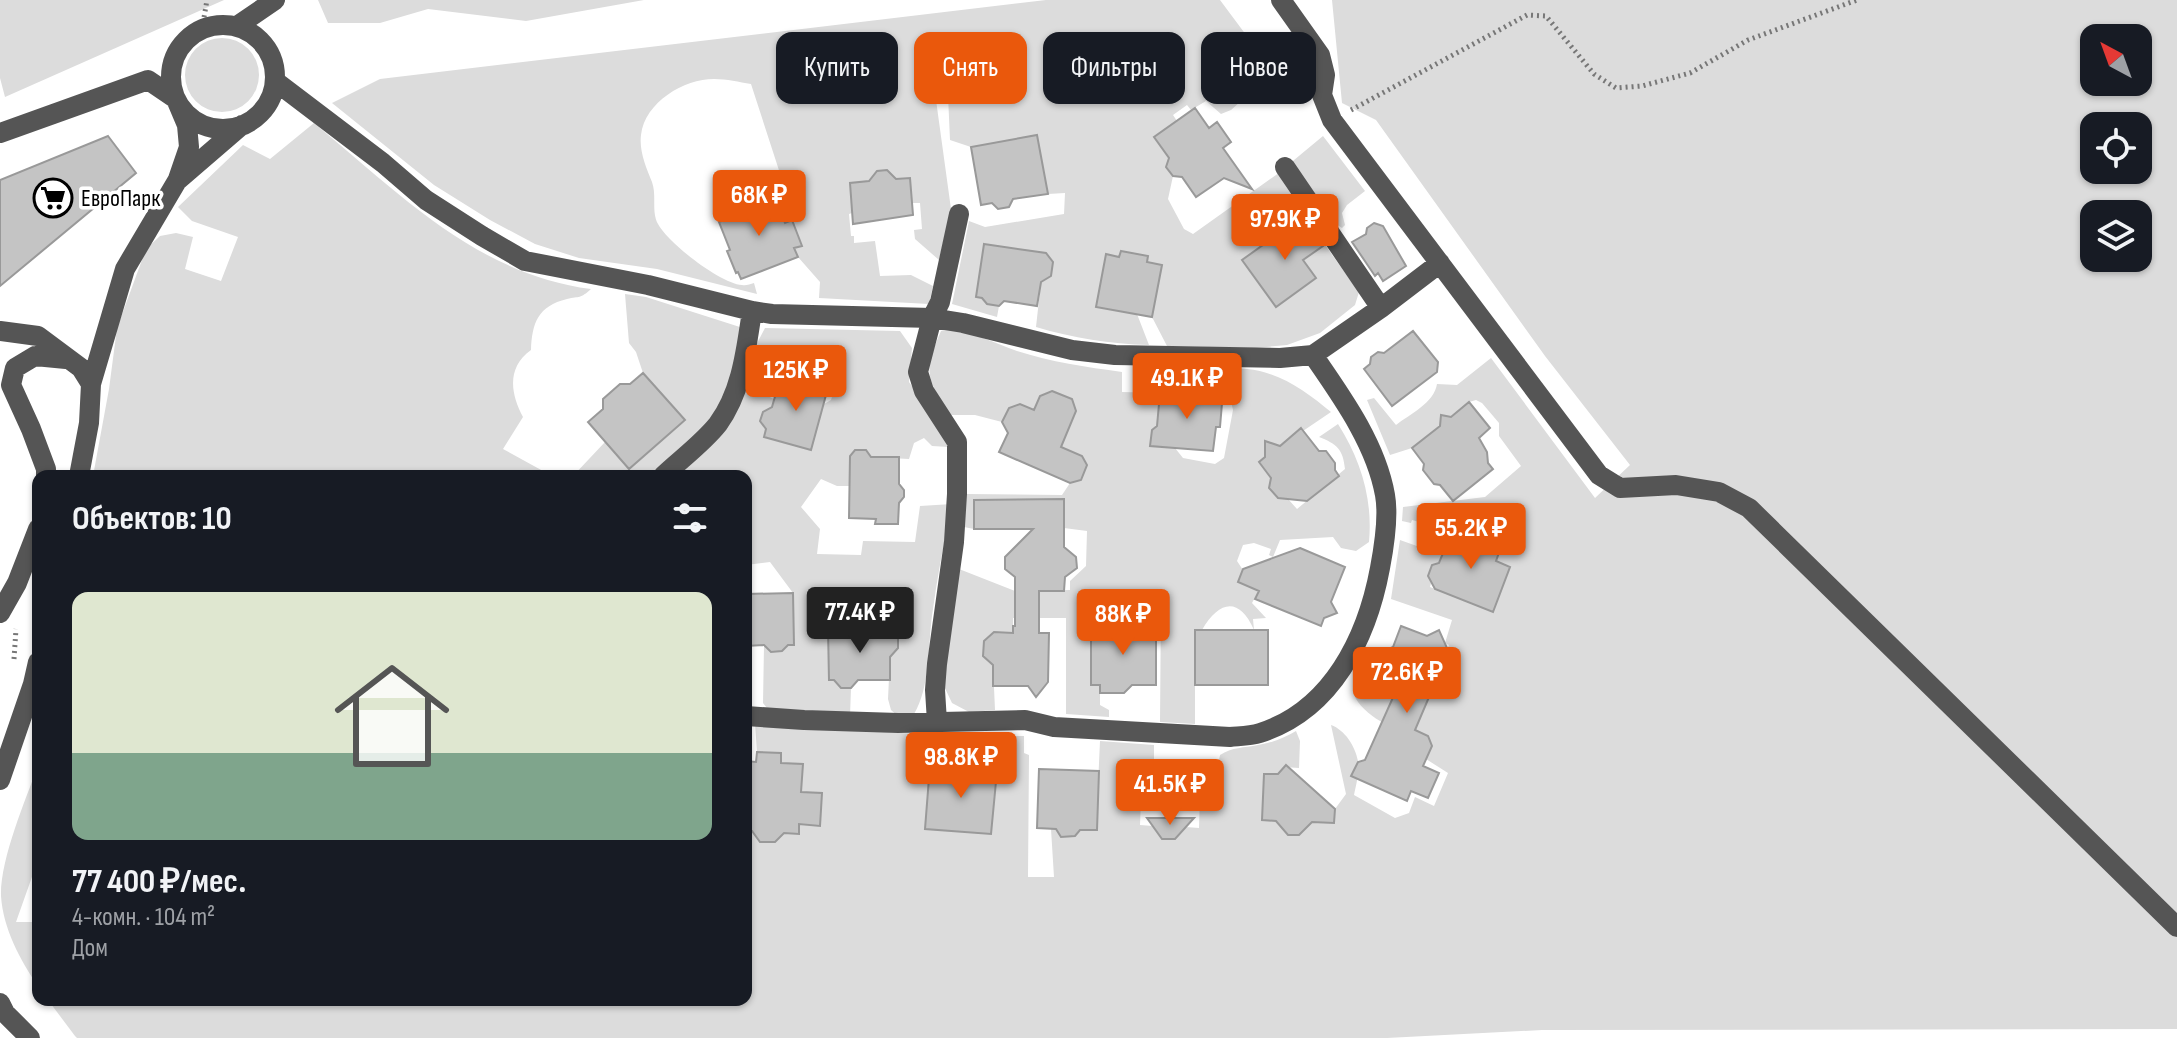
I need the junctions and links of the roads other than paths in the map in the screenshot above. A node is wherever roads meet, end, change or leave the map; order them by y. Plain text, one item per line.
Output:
1 (275, 0) edge
2 (1281, 0) edge
3 (237, 26) junction
4 (275, 81) junction
5 (176, 99) junction
6 (242, 125) junction
7 (0, 133) edge
8 (1285, 167) dead end
9 (177, 181) junction
10 (959, 214) dead end
11 (1440, 263) junction
12 (1381, 308) junction
13 (752, 311) junction
14 (932, 318) junction
15 (0, 331) edge
16 (1313, 355) junction
17 (66, 359) junction
18 (91, 384) junction
19 (46, 470) edge
20 (80, 470) edge
21 (669, 470) edge
22 (32, 544) edge
23 (8, 619) edge
24 (32, 687) edge
25 (752, 716) edge
26 (937, 722) junction
27 (0, 780) edge
28 (2177, 927) edge
29 (0, 1003) edge
30 (30, 1038) edge

1 - 3 street
2 - 11 street
3 - 4 street
3 - 5 street
4 - 6 street
4 - 13 street
5 - 6 street
5 - 7 street
5 - 9 street
6 - 9 street
8 - 12 street
9 - 18 street
10 - 14 street
11 - 12 street
11 - 28 street
12 - 16 street
13 - 14 street
13 - 21 street
14 - 16 street
14 - 26 street
15 - 17 street
16 - 26 street
17 - 18 street
17 - 19 street
18 - 20 street
22 - 23 street
24 - 27 street
25 - 26 street
29 - 30 street

